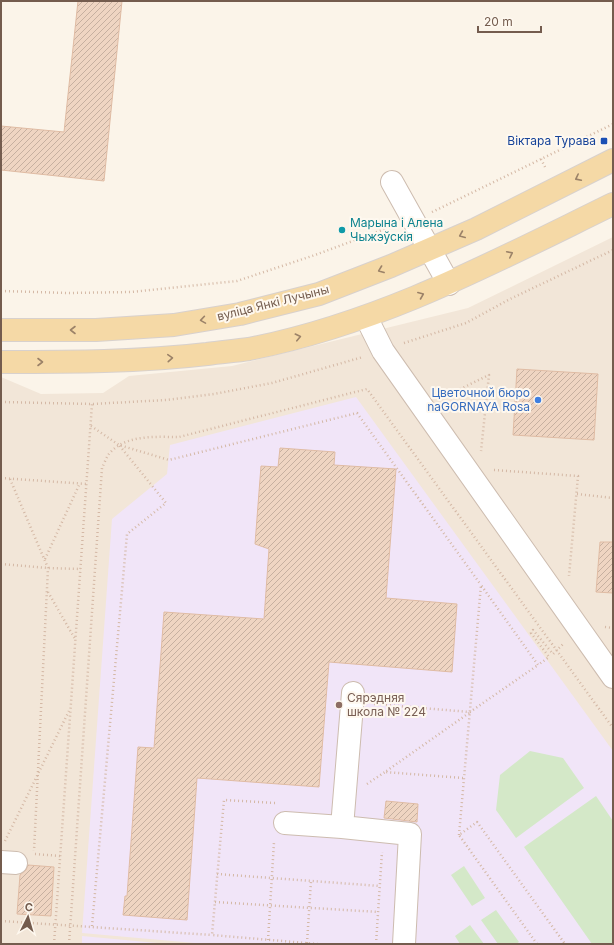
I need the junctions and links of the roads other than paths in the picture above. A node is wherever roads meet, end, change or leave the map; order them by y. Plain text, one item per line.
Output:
1 (613, 160) edge
2 (392, 182) dead end
3 (613, 204) edge
4 (430, 249) junction
5 (450, 284) junction
6 (366, 317) junction
7 (1, 330) edge
8 (1, 362) edge
9 (613, 677) edge
10 (353, 698) road end
11 (279, 822) road end
12 (342, 827) junction
13 (404, 944) edge

1 -> 4 main road, вуліца Янкі Лучыны
2 - 4 street
5 -> 3 main road
4 - 5 street
4 -> 7 main road, вуліца Янкі Лучыны
6 -> 5 main road
8 -> 6 main road
6 - 9 street
10 - 12 street
11 - 12 street
12 - 13 street

